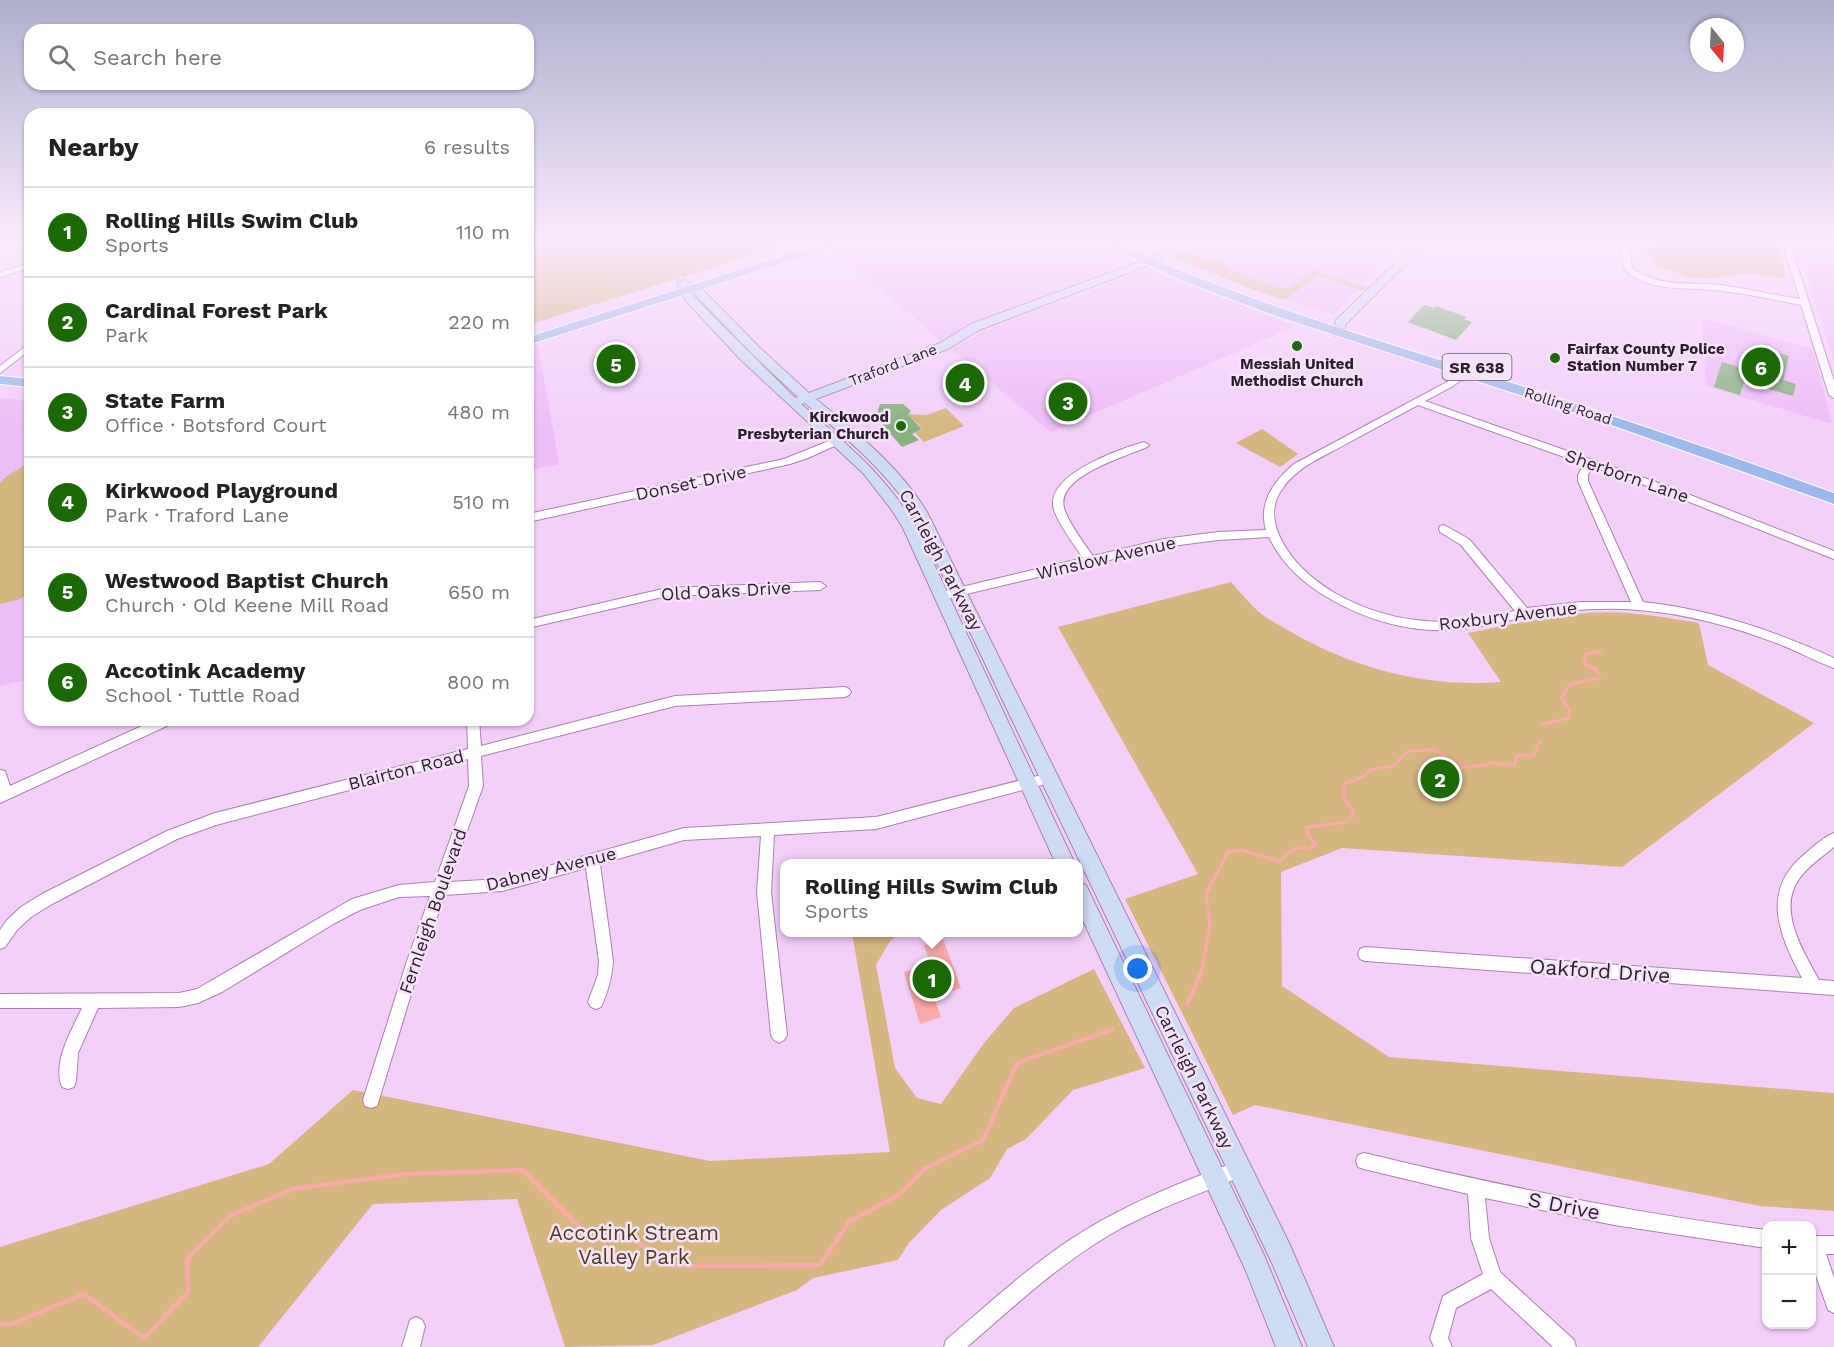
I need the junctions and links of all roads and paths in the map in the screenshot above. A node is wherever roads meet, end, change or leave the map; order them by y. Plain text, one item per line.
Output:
1 (633, 303) edge
2 (641, 303) edge
3 (701, 303) edge
4 (1039, 303) edge
5 (1251, 303) edge
6 (1364, 303) edge
7 (1805, 303) edge
8 (1340, 328) junction
9 (534, 331) edge
10 (534, 339) edge
11 (24, 351) edge
12 (1470, 369) junction
13 (0, 370) edge
14 (0, 380) edge
15 (24, 382) edge
16 (0, 390) edge
17 (24, 392) edge
18 (1834, 395) edge
19 (800, 400) junction
20 (1417, 402) junction
21 (844, 438) junction
22 (1144, 445) dead end
23 (1590, 462) junction
24 (1834, 488) edge
25 (1834, 499) edge
26 (534, 517) edge
27 (1444, 529) dead end
28 (1273, 533) junction
29 (1834, 555) edge
30 (1090, 561) junction
31 (820, 586) dead end
32 (950, 594) junction
33 (1639, 606) junction
34 (1524, 613) junction
35 (534, 623) edge
36 (1834, 663) edge
37 (845, 692) dead end
38 (154, 726) edge
39 (473, 726) edge
40 (475, 752) junction
41 (0, 775) edge
42 (1049, 778) junction
43 (1028, 784) junction
44 (2, 796) edge
45 (768, 829) junction
46 (1834, 839) edge
47 (592, 859) junction
48 (1064, 859) edge
49 (440, 887) junction
50 (1083, 899) edge
51 (0, 942) edge
52 (1365, 954) dead end
53 (1814, 986) junction
54 (1834, 988) edge
55 (94, 1000) junction
56 (0, 1001) edge
57 (596, 1002) dead end
58 (779, 1035) dead end
59 (68, 1081) dead end
60 (371, 1100) dead end
61 (1364, 1161) dead end
62 (1239, 1169) junction
63 (1215, 1178) junction
64 (1476, 1188) junction
65 (1762, 1238) edge
66 (1816, 1245) edge
67 (1834, 1245) edge
68 (1816, 1253) edge
69 (1492, 1278) junction
70 (1834, 1304) edge
71 (416, 1326) dead end
72 (411, 1347) edge
73 (953, 1347) edge
74 (1289, 1347) edge
75 (1321, 1347) edge
76 (1443, 1347) edge
77 (1567, 1347) edge

1 - 9 main road
2 - 10 main road
3 - 19 street, Carrleigh Parkway
4 - 19 street, Traford Lane
5 - 8 main road, Rolling Road / SR 638
6 - 8 street
7 - 18 street
8 - 12 main road, Rolling Road / SR 638
11 - 13 street
12 - 20 street, Roxbury Avenue
12 - 24 main road, Rolling Road / SR 638
12 - 25 main road, Rolling Road / SR 638
14 - 15 main road
16 - 17 main road
19 - 21 street, Carrleigh Parkway
20 - 23 street, Sherborn Lane
20 - 28 street, Roxbury Avenue
21 - 26 street, Donset Drive
21 - 32 street, Carrleigh Parkway
22 - 30 street
23 - 29 street, Sherborn Lane
23 - 33 street
27 - 34 street
28 - 30 street, Winslow Avenue
28 - 34 street, Roxbury Avenue
30 - 32 street, Winslow Avenue
31 - 35 street, Old Oaks Drive
32 - 42 street, Carrleigh Parkway
32 - 43 street, Carrleigh Parkway
33 - 34 street, Roxbury Avenue
33 - 36 street, Roxbury Avenue
37 - 40 street, Blairton Road
38 - 44 street
39 - 40 street, Fernleigh Boulevard
40 - 49 street, Fernleigh Boulevard
40 - 51 street, Blairton Road
41 - 44 street
42 - 43 street, Dabney Avenue
42 - 62 street, Carrleigh Parkway
43 - 45 street, Dabney Avenue
43 - 48 street, Carrleigh Parkway
45 - 47 street, Dabney Avenue
45 - 58 street
46 - 53 street
47 - 49 street, Dabney Avenue
47 - 57 street
49 - 55 street, Dabney Avenue
49 - 60 street, Fernleigh Boulevard
50 - 63 street, Carrleigh Parkway
52 - 53 street, Oakford Drive
53 - 54 street, Oakford Drive
55 - 56 street, Dabney Avenue
55 - 59 street
61 - 64 street, S Drive
62 - 63 street
62 - 75 street, Carrleigh Parkway
63 - 73 street
63 - 74 street, Carrleigh Parkway
64 - 65 street, S Drive
64 - 69 street
66 - 67 street
68 - 70 street
69 - 76 street
69 - 77 street
71 - 72 street

